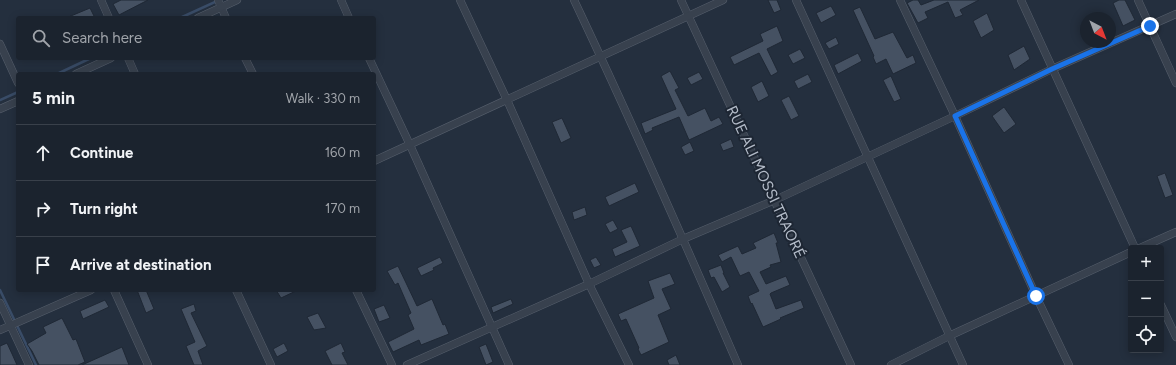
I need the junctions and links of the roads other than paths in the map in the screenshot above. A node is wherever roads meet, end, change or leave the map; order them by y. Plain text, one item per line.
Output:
1 (101, 0) edge
2 (218, 0) edge
3 (237, 0) edge
4 (341, 0) edge
5 (574, 0) edge
6 (681, 0) edge
7 (723, 0) edge
8 (796, 0) edge
9 (900, 0) edge
10 (1021, 0) edge
11 (1138, 0) edge
12 (463, 1) edge
13 (221, 7) junction
14 (1176, 14) edge
15 (109, 16) edge
16 (202, 16) edge
17 (225, 16) edge
18 (348, 16) edge
19 (688, 16) junction
20 (1150, 26) junction
21 (0, 44) edge
22 (601, 56) junction
23 (106, 60) edge
24 (129, 60) edge
25 (246, 60) edge
26 (369, 60) edge
27 (1052, 69) junction
28 (80, 72) edge
29 (134, 72) edge
30 (252, 72) edge
31 (375, 72) edge
32 (376, 75) edge
33 (16, 79) edge
34 (1176, 83) edge
35 (507, 100) junction
36 (16, 102) edge
37 (0, 109) edge
38 (955, 116) junction
39 (410, 145) junction
40 (868, 156) junction
41 (376, 161) edge
42 (774, 200) junction
43 (1176, 232) edge
44 (683, 239) junction
45 (1134, 245) edge
46 (1147, 245) edge
47 (1128, 253) edge
48 (589, 284) junction
49 (86, 292) edge
50 (115, 292) edge
51 (237, 292) edge
52 (357, 292) edge
53 (1036, 296) junction
54 (0, 303) edge
55 (1164, 311) edge
56 (11, 325) junction
57 (492, 327) junction
58 (0, 330) edge
59 (949, 336) junction
60 (1176, 337) edge
61 (29, 365) edge
62 (148, 365) edge
63 (271, 365) edge
64 (392, 365) edge
65 (407, 365) edge
66 (509, 365) edge
67 (629, 365) edge
68 (738, 365) edge
69 (851, 365) edge
70 (891, 365) edge
71 (963, 365) edge
72 (1069, 365) edge

1 - 15 street
2 - 13 street
3 - 13 street
4 - 18 street
5 - 22 street
6 - 19 street, RUE ALI MOSSI TRAORÉ
7 - 19 street
8 - 40 street
9 - 38 street
10 - 27 street
11 - 20 street
12 - 35 street
13 - 16 street
13 - 17 street
14 - 20 street
19 - 22 street
19 - 42 street, RUE ALI MOSSI TRAORÉ
20 - 27 street
20 - 34 street
21 - 33 street
22 - 35 street
22 - 44 street
23 - 28 street
24 - 29 street
25 - 30 street
26 - 31 street
27 - 38 street
27 - 45 street
32 - 39 street
35 - 39 street
35 - 48 street
36 - 37 street
38 - 40 street
38 - 53 street
39 - 41 street
39 - 57 street
40 - 42 street
40 - 59 street
42 - 44 street
42 - 69 street, RUE ALI MOSSI TRAORÉ
43 - 46 street
44 - 48 street
44 - 68 street
47 - 53 street
48 - 57 street
48 - 67 street
49 - 56 street
50 - 62 street
51 - 63 street
52 - 64 street
53 - 59 street
53 - 72 street
54 - 56 street
55 - 60 street
56 - 58 street
56 - 61 street
57 - 65 street
57 - 66 street
59 - 70 street
59 - 71 street

